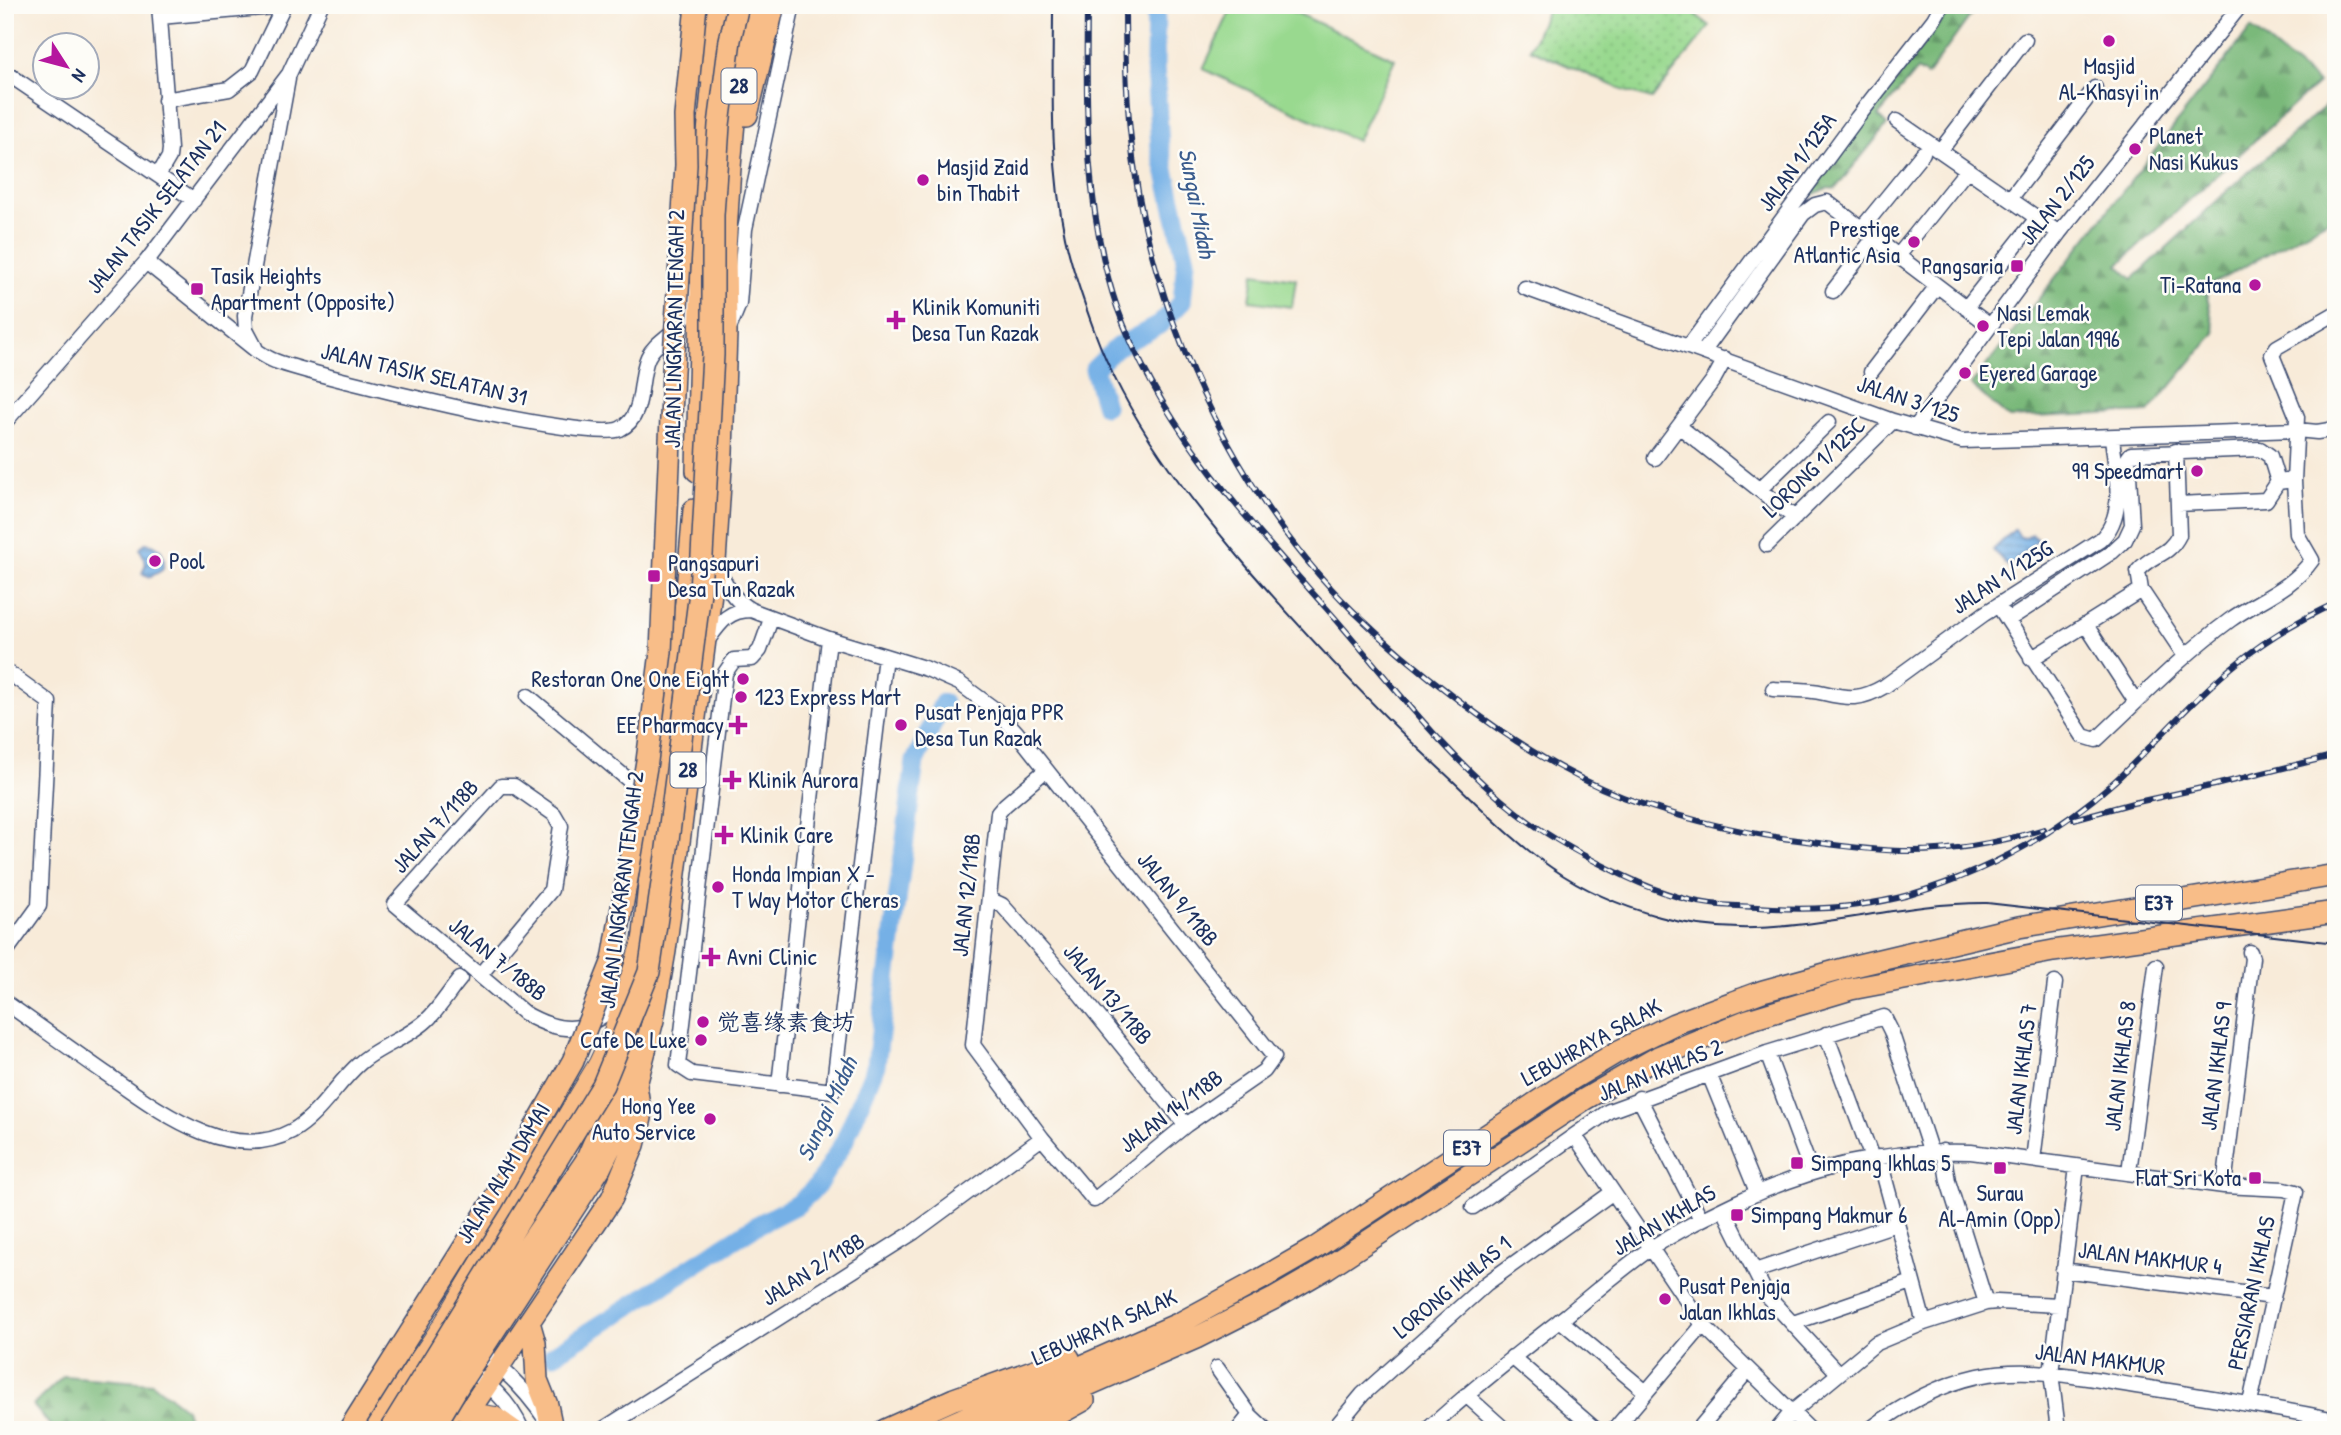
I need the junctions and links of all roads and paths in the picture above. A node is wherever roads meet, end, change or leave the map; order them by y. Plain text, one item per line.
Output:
1 (321, 5) edge
2 (696, 5) edge
3 (706, 5) edge
4 (725, 5) edge
5 (738, 5) edge
6 (793, 5) edge
7 (1942, 5) edge
8 (2241, 5) edge
9 (284, 6) edge
10 (769, 7) edge
11 (160, 11) edge
12 (2025, 40) dead end
13 (5, 72) edge
14 (289, 74) junction
15 (2095, 88) dead end
16 (165, 100) junction
17 (710, 115) junction
18 (1897, 121) dead end
19 (1940, 151) junction
20 (1923, 153) dead end
21 (1967, 170) junction
22 (159, 174) junction
23 (2010, 199) junction
24 (194, 200) junction
25 (2037, 218) junction
26 (1862, 228) junction
27 (2059, 233) junction
28 (1874, 238) junction
29 (1898, 256) junction
30 (146, 262) junction
31 (700, 274) junction
32 (1937, 286) junction
33 (1525, 288) dead end
34 (1833, 291) dead end
35 (1966, 308) junction
36 (2336, 313) edge
37 (1989, 325) junction
38 (726, 333) junction
39 (666, 338) junction
40 (1689, 346) junction
41 (257, 351) junction
42 (1704, 351) junction
43 (1725, 359) junction
44 (699, 366) junction
45 (1871, 372) dead end
46 (1893, 421) junction
47 (5, 422) edge
48 (1829, 422) dead end
49 (1679, 427) junction
50 (1915, 428) junction
51 (2336, 429) edge
52 (2297, 430) junction
53 (2112, 437) junction
54 (2176, 451) junction
55 (1655, 458) dead end
56 (2294, 481) junction
57 (2278, 482) junction
58 (1760, 489) junction
59 (2178, 504) junction
60 (1795, 518) junction
61 (1767, 545) dead end
62 (715, 562) junction
63 (2141, 590) junction
64 (1998, 605) junction
65 (751, 610) junction
66 (771, 619) junction
67 (2008, 620) junction
68 (2085, 625) junction
69 (829, 639) junction
70 (704, 645) junction
71 (885, 656) junction
72 (2185, 656) junction
73 (2032, 659) junction
74 (5, 670) edge
75 (1774, 693) dead end
76 (528, 696) dead end
77 (2136, 702) junction
78 (1046, 770) junction
79 (658, 796) junction
80 (2336, 875) edge
81 (989, 899) junction
82 (395, 904) joint
83 (2336, 912) edge
84 (646, 926) junction
85 (2250, 952) dead end
86 (5, 953) edge
87 (2156, 966) dead end
88 (480, 975) junction
89 (460, 979) dead end
90 (2055, 983) dead end
91 (624, 999) junction
92 (5, 1002) edge
93 (581, 1028) junction
94 (1826, 1034) junction
95 (1767, 1053) junction
96 (1274, 1057) joint
97 (597, 1066) junction
98 (1709, 1074) junction
99 (636, 1085) junction
100 (779, 1085) junction
101 (1639, 1098) junction
102 (1186, 1125) junction
103 (1575, 1136) junction
104 (1042, 1138) junction
105 (1937, 1151) junction
106 (1876, 1158) junction
107 (2033, 1160) junction
108 (593, 1164) junction
109 (2077, 1167) junction
110 (1811, 1171) junction
111 (2129, 1172) junction
112 (2224, 1186) junction
113 (1613, 1192) junction
114 (1757, 1192) junction
115 (2296, 1192) joint
116 (1473, 1207) dead end
117 (1727, 1216) dead end
118 (1701, 1219) junction
119 (1896, 1224) junction
120 (1651, 1249) junction
121 (2063, 1270) junction
122 (1755, 1271) junction
123 (1912, 1282) junction
124 (2273, 1297) junction
125 (1986, 1303) junction
126 (2059, 1305) junction
127 (1560, 1320) junction
128 (529, 1321) junction
129 (1180, 1323) junction
130 (1793, 1323) junction
131 (1924, 1323) junction
132 (442, 1325) junction
133 (1703, 1325) junction
134 (1196, 1338) junction
135 (430, 1341) junction
136 (1512, 1357) junction
137 (1217, 1368) dead end
138 (1748, 1370) junction
139 (1838, 1373) junction
140 (2051, 1373) junction
141 (494, 1374) junction
142 (1646, 1392) junction
143 (1466, 1395) junction
144 (2250, 1403) junction
145 (469, 1411) junction
146 (1791, 1413) junction
147 (1250, 1415) junction
148 (413, 1420) edge
149 (2336, 1420) edge
150 (552, 1429) edge
151 (349, 1430) edge
152 (371, 1430) edge
153 (390, 1430) edge
154 (399, 1430) edge
155 (432, 1430) edge
156 (515, 1430) edge
157 (522, 1430) edge
158 (602, 1430) edge
159 (885, 1430) edge
160 (937, 1430) edge
161 (985, 1430) edge
162 (1030, 1430) edge
163 (1238, 1430) edge
164 (1266, 1430) edge
165 (1333, 1430) edge
166 (1427, 1430) edge
167 (1505, 1430) edge
168 (1596, 1430) edge
169 (1614, 1430) edge
170 (1698, 1430) edge
171 (1777, 1430) edge
172 (1810, 1430) edge
173 (1869, 1430) edge
174 (2058, 1430) edge

1 - 14 street, JALAN TASIK SELATAN 21
2 - 151 highway, bridge
3 - 17 highway
4 - 17 highway, JALAN LINGKARAN TENGAH 2 / 28
5 - 153 highway, bridge
6 - 38 street
7 - 40 street, JALAN 1/125A
8 - 27 street, JALAN 2/125
9 - 11 street
9 - 16 street
10 - 38 highway, JALAN LINGKARAN TENGAH 2 / 28
11 - 16 street
12 - 19 street
13 - 22 street
14 - 24 street, JALAN TASIK SELATAN 21
14 - 41 street
15 - 23 street
16 - 22 street
17 - 31 highway, JALAN LINGKARAN TENGAH 2 / 28
18 - 19 street
19 - 21 street
20 - 26 street
21 - 23 street
21 - 29 street
22 - 24 street
23 - 25 street
24 - 30 street, JALAN TASIK SELATAN 21
25 - 27 street
25 - 35 street
26 - 28 street
26 - 42 street
27 - 37 street, JALAN 2/125
28 - 29 street
28 - 34 street
29 - 32 street
30 - 41 street, JALAN TASIK SELATAN 31
30 - 47 street, JALAN TASIK SELATAN 21
31 - 39 street, JALAN TASIK SELATAN 31
31 - 44 highway, JALAN LINGKARAN TENGAH 2 / 28
32 - 35 street
32 - 45 street
33 - 40 street, JALAN 3/125
35 - 37 street
36 - 52 street
37 - 50 street, JALAN 2/125
38 - 62 highway, JALAN LINGKARAN TENGAH 2 / 28
39 - 41 street, JALAN TASIK SELATAN 31
39 - 44 street
40 - 42 street, JALAN 3/125
42 - 43 street, JALAN 3/125
43 - 46 street, JALAN 3/125
43 - 49 street
44 - 79 highway, JALAN LINGKARAN TENGAH 2 / 28
46 - 50 street, JALAN 3/125
46 - 60 street, LORONG 1/125C
48 - 58 street
49 - 55 street
49 - 58 street
50 - 53 street, JALAN 3/125
51 - 52 street, JALAN 3/125
52 - 53 street, JALAN 3/125
52 - 56 street
53 - 64 street, JALAN 1/125G
54 - 57 street
54 - 59 street
54 - 67 street
56 - 57 street
56 - 72 street
57 - 59 street
58 - 60 street
59 - 63 street
60 - 61 street, LORONG 1/125C
62 - 65 street
62 - 70 highway, JALAN LINGKARAN TENGAH 2 / 28
63 - 68 street
63 - 72 street
64 - 67 street
64 - 75 street, JALAN 1/125G
65 - 66 street, JALAN 9/118B
65 - 70 street
66 - 69 street, JALAN 9/118B
66 - 100 street
67 - 73 street
68 - 73 street
68 - 77 street
69 - 71 street, JALAN 9/118B
69 - 100 street
70 - 99 highway, JALAN LINGKARAN TENGAH 2 / 28
71 - 78 street, JALAN 9/118B
71 - 100 street
72 - 77 street
73 - 77 street
74 - 86 street
76 - 79 street
78 - 81 street, JALAN 12/118B
78 - 96 street, JALAN 9/118B
79 - 84 highway, JALAN LINGKARAN TENGAH 2 / 28
80 - 129 highway, LEBUHRAYA SALAK / E37
81 - 102 street, JALAN 13/118B
81 - 104 street, JALAN 12/118B
82 - 88 street, JALAN 7/188B
82 - 88 street, JALAN 7/118B
83 - 134 highway, LEBUHRAYA SALAK / E37
84 - 91 main road, JALAN ALAM DAMAI
84 - 108 highway, JALAN LINGKARAN TENGAH 2 / 28
85 - 112 street, JALAN IKHLAS 9
87 - 111 street, JALAN IKHLAS 8
88 - 93 street, JALAN 7/188B
89 - 92 street
90 - 107 street, JALAN IKHLAS 7
91 - 93 street
91 - 97 main road, JALAN ALAM DAMAI
93 - 97 street
94 - 95 street, JALAN IKHLAS 2
94 - 105 street, JALAN IKHLAS 2
94 - 106 street
95 - 98 street, JALAN IKHLAS 2
95 - 110 street
96 - 102 street, JALAN 14/118B
97 - 132 main road, JALAN ALAM DAMAI
98 - 101 street, JALAN IKHLAS 2
98 - 114 street
99 - 108 highway, JALAN LINGKARAN TENGAH 2 / 28
99 - 128 highway
101 - 103 street, JALAN IKHLAS 2
101 - 118 street
102 - 104 street, JALAN 14/118B
103 - 113 street
103 - 116 street, JALAN IKHLAS 2
104 - 158 street, JALAN 2/118B
105 - 106 street, JALAN IKHLAS
105 - 107 street, JALAN IKHLAS
105 - 125 street
106 - 110 street, JALAN IKHLAS
106 - 119 street
107 - 109 street, JALAN IKHLAS
108 - 148 highway, JALAN LINGKARAN TENGAH 2 / 28, bridge
108 - 155 highway, JALAN LINGKARAN TENGAH 2 / 28, bridge
109 - 111 street, JALAN IKHLAS
109 - 121 street
110 - 114 street, JALAN IKHLAS
111 - 112 street, JALAN IKHLAS
112 - 115 street, JALAN IKHLAS
113 - 120 street
113 - 165 street, LORONG IKHLAS 1
114 - 118 street, JALAN IKHLAS
115 - 124 street, PERSIARAN IKHLAS
117 - 122 street
118 - 120 street, JALAN IKHLAS
119 - 122 street
119 - 123 street
120 - 127 street, JALAN IKHLAS
120 - 133 street
121 - 124 street, JALAN MAKMUR 4
121 - 126 street
122 - 130 street
123 - 130 street
123 - 131 street
124 - 144 street, PERSIARAN IKHLAS
125 - 126 street
125 - 131 street
126 - 140 street
127 - 136 street, JALAN IKHLAS
127 - 142 street
128 - 141 highway
128 - 150 highway
129 - 159 highway
129 - 160 highway, LEBUHRAYA SALAK / E37
130 - 139 street
131 - 139 street
132 - 135 main road, JALAN ALAM DAMAI
132 - 141 street
133 - 138 street
133 - 142 street
134 - 161 highway, LEBUHRAYA SALAK / E37
134 - 162 highway
135 - 141 street
135 - 152 main road, JALAN ALAM DAMAI
136 - 143 street, JALAN IKHLAS
136 - 168 street
137 - 147 street
138 - 146 street
138 - 170 street
139 - 146 street
140 - 144 street, JALAN MAKMUR
140 - 173 street, JALAN MAKMUR
140 - 174 street
141 - 145 highway
141 - 150 street
141 - 157 street
142 - 169 street
143 - 166 street, JALAN IKHLAS
143 - 167 street
144 - 149 street, JALAN MAKMUR
145 - 148 main road
145 - 156 main road
146 - 171 street
146 - 172 street
147 - 163 street
147 - 164 street
148 - 154 main road

